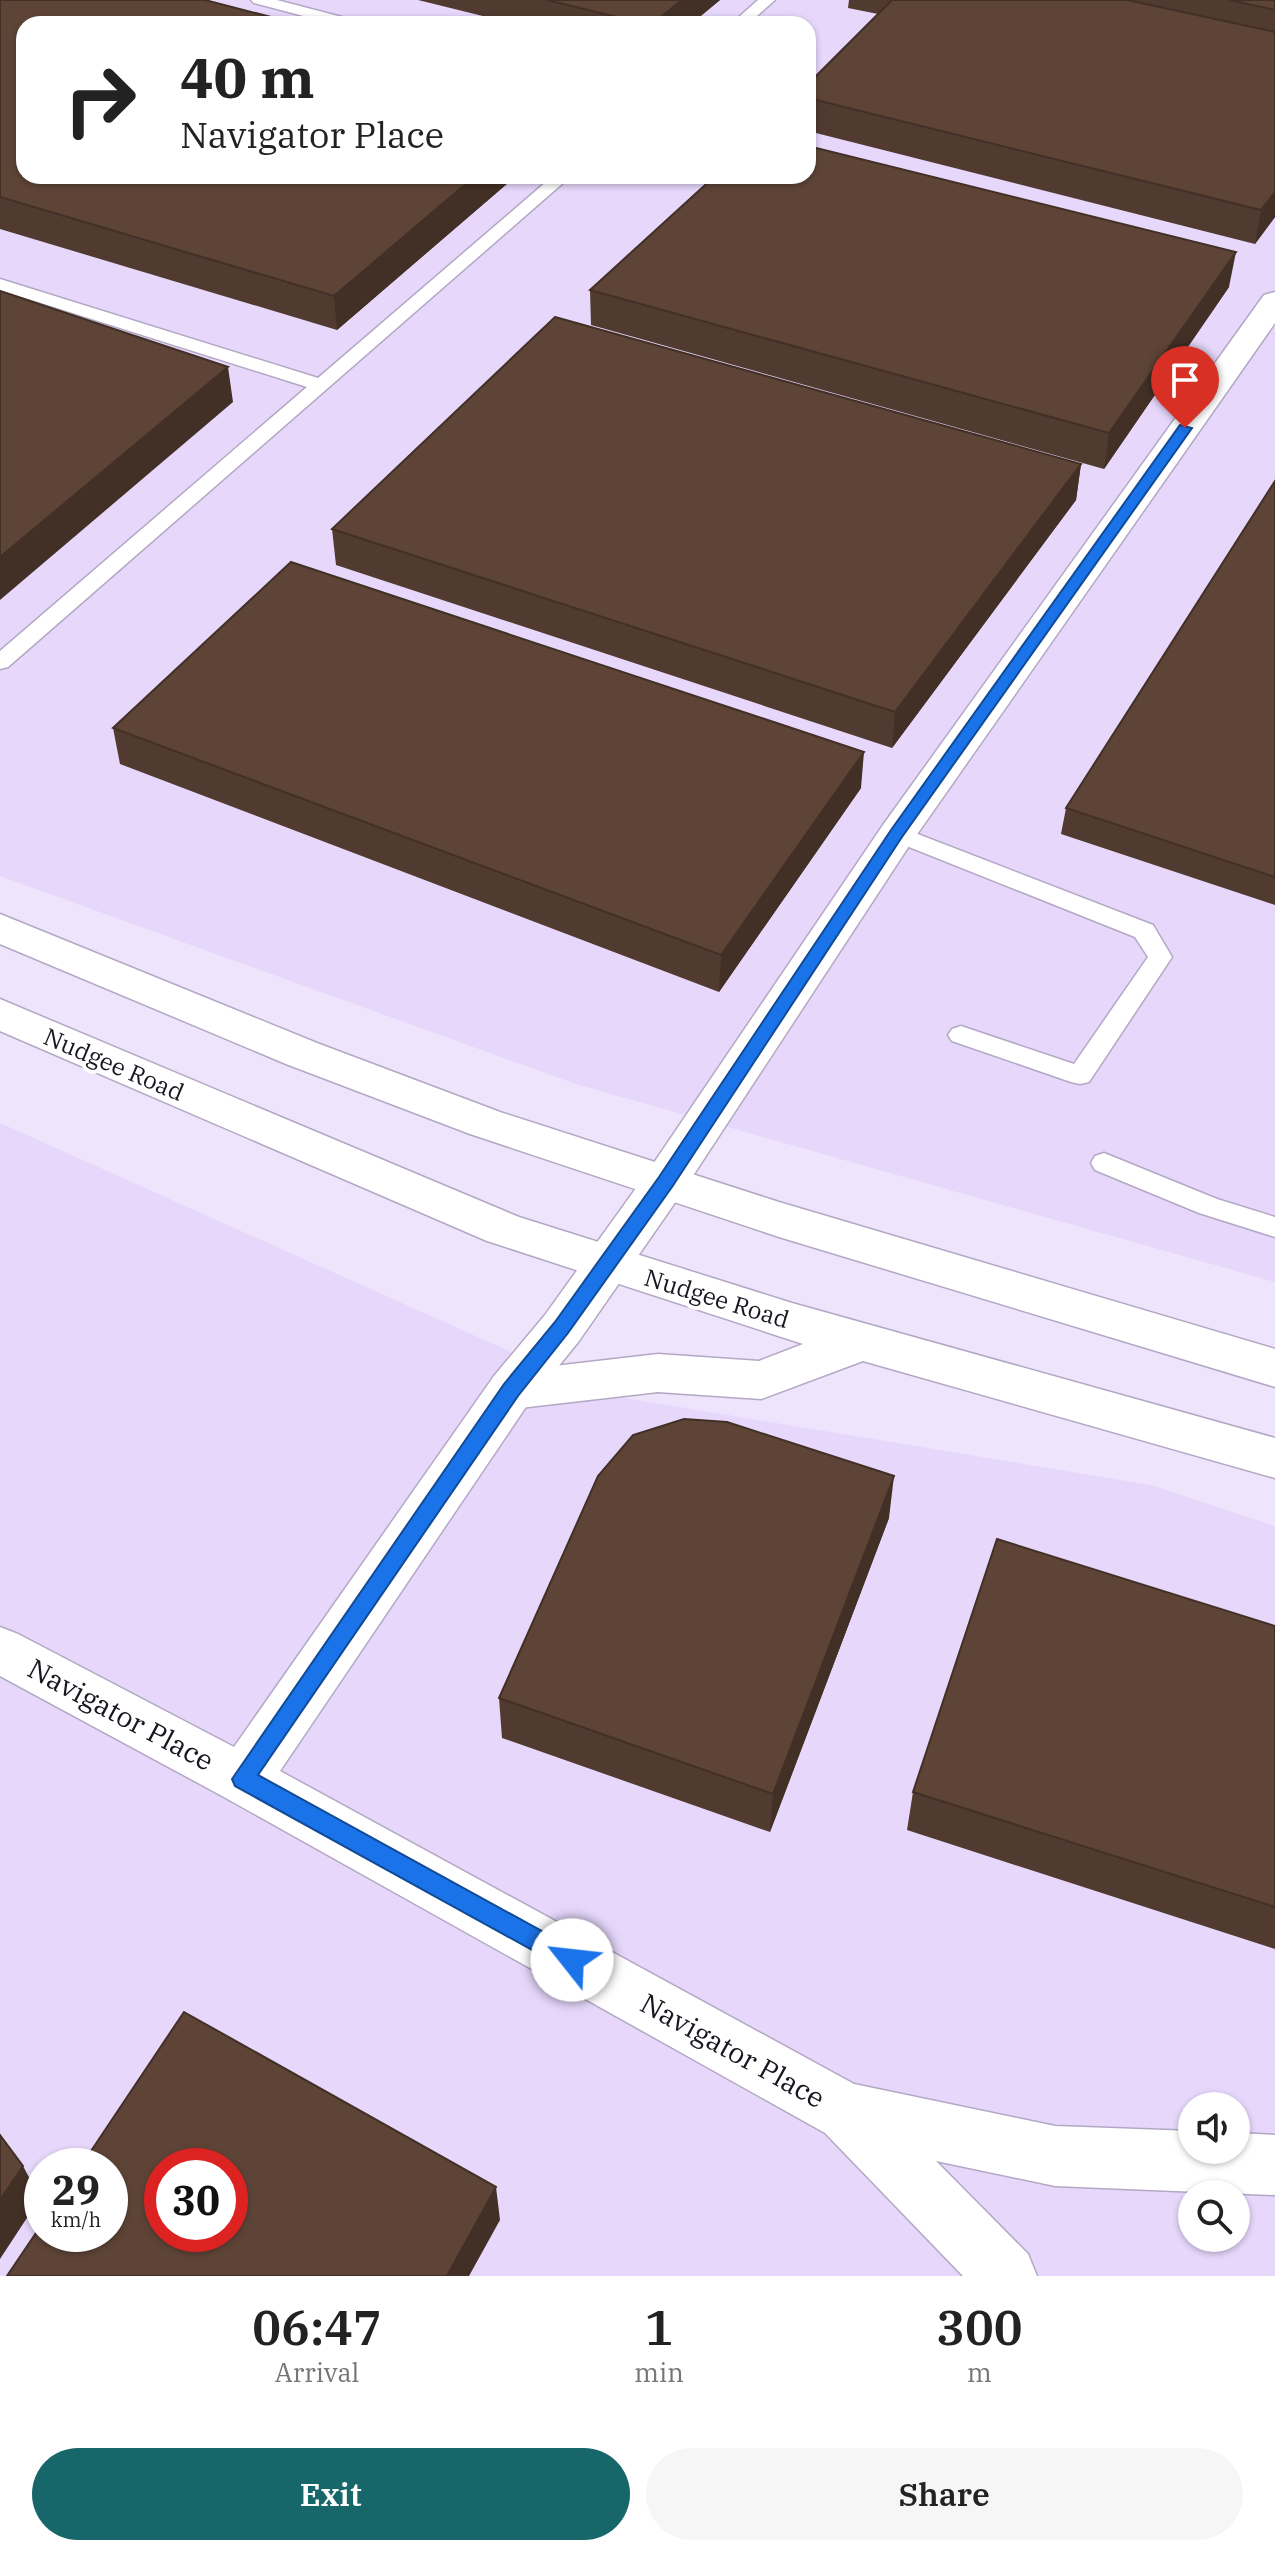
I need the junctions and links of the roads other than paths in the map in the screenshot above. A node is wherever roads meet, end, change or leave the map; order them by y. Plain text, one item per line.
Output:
1 (259, 0) edge
2 (767, 0) edge
3 (321, 16) edge
4 (748, 16) edge
5 (554, 184) edge
6 (0, 284) edge
7 (1275, 301) edge
8 (321, 385) junction
9 (0, 662) edge
10 (897, 834) junction
11 (0, 928) edge
12 (0, 1014) edge
13 (961, 1035) dead end
14 (1104, 1163) dead end
15 (665, 1182) junction
16 (1275, 1227) edge
17 (604, 1263) junction
18 (863, 1341) junction
19 (1275, 1368) edge
20 (511, 1390) junction
21 (1275, 1458) edge
22 (0, 1650) edge
23 (243, 1779) junction
24 (846, 2112) junction
25 (1275, 2165) edge
26 (1006, 2276) edge

1 - 3 lane
2 - 4 lane
5 - 8 lane
6 - 8 lane
7 - 10 street, Navigator Place
8 - 9 lane
10 - 13 lane
10 - 15 street, Navigator Place
11 - 15 street
12 - 17 street, Nudgee Road
14 - 16 lane
15 - 17 street, Navigator Place
15 - 19 street
17 - 18 street, Nudgee Road
17 - 20 street, Navigator Place
18 - 20 street
18 - 21 street, Nudgee Road
20 - 23 street, Navigator Place
22 - 23 street, Navigator Place
23 - 24 street, Navigator Place
24 - 25 street, Navigator Place
24 - 26 street, Navigator Place

